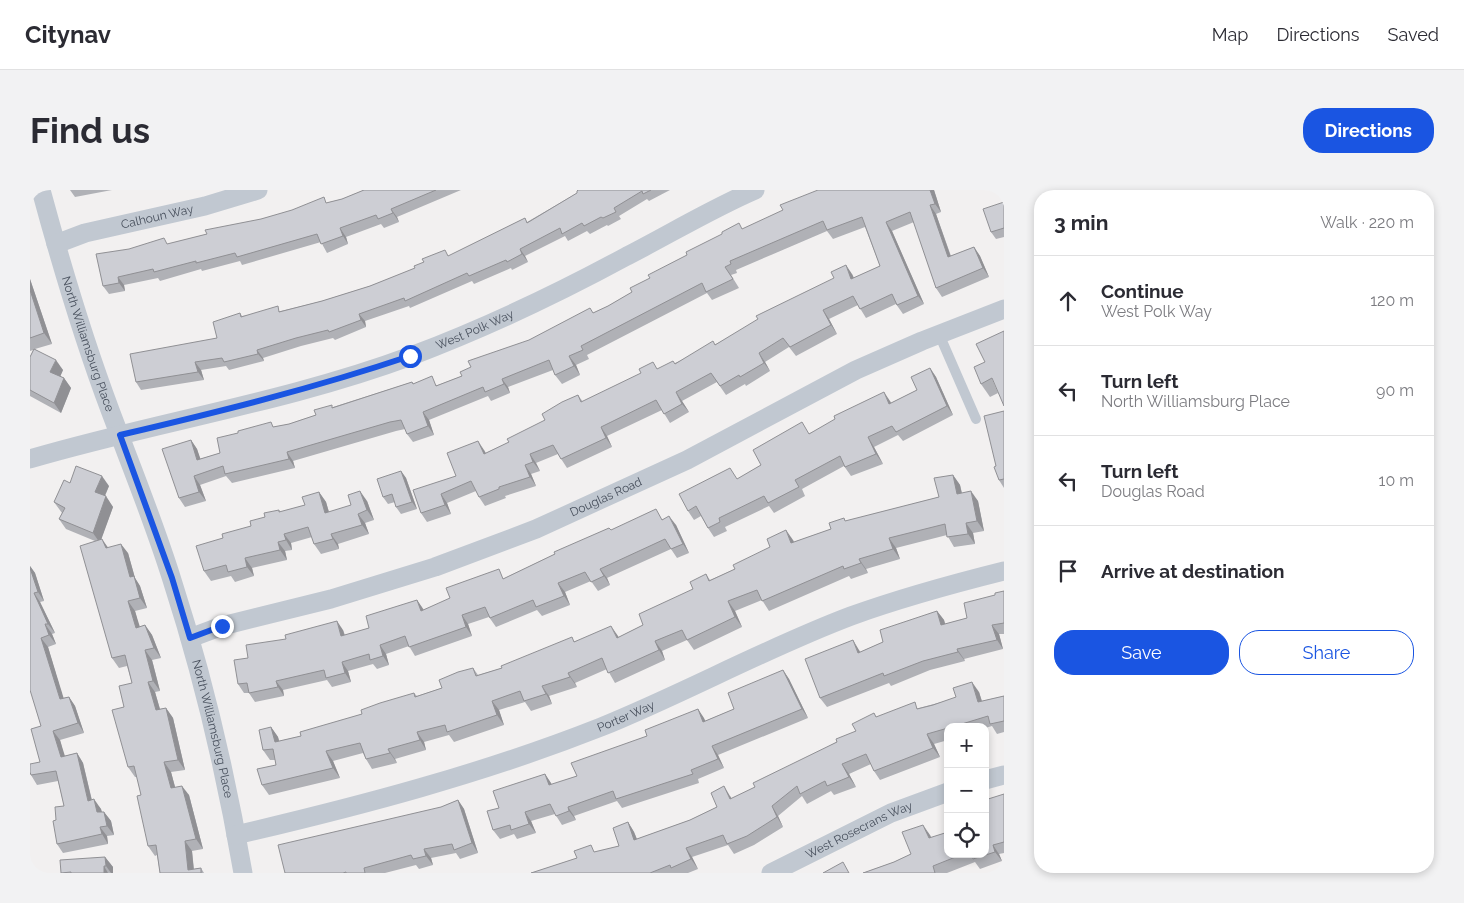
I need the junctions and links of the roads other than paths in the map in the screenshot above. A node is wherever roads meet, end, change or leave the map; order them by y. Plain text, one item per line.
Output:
1 (41, 190) edge
2 (258, 190) edge
3 (756, 190) edge
4 (56, 244) junction
5 (1004, 309) edge
6 (939, 334) junction
7 (976, 419) dead end
8 (120, 435) junction
9 (30, 459) edge
10 (1004, 571) edge
11 (190, 638) junction
12 (1004, 776) edge
13 (989, 779) edge
14 (944, 793) edge
15 (236, 835) junction
16 (243, 873) edge
17 (771, 873) edge

1 - 4 street, North Williamsburg Place
2 - 4 street, Calhoun Way
3 - 8 street, West Polk Way
4 - 8 street, North Williamsburg Place
5 - 6 street, Douglas Road
6 - 7 lane
6 - 11 street, Douglas Road
8 - 9 street, West Polk Way
8 - 11 street, North Williamsburg Place
10 - 15 street, Porter Way
11 - 15 street, North Williamsburg Place
12 - 13 street
14 - 17 street, West Rosecrans Way
15 - 16 street, North Williamsburg Place

